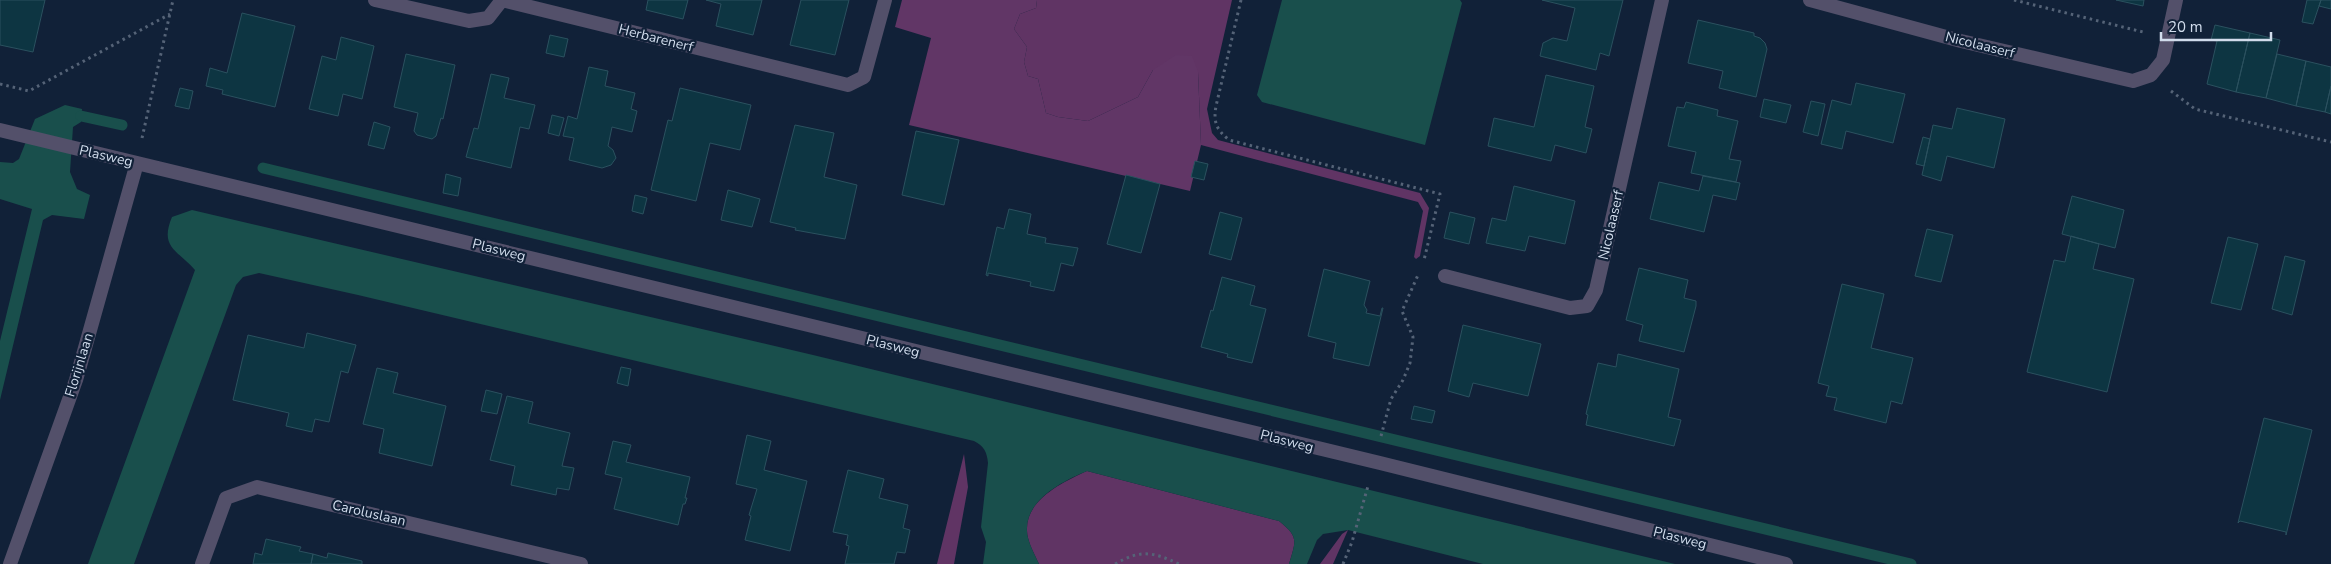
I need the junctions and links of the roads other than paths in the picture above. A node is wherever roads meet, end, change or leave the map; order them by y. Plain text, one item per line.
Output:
1 (375, 0) edge
2 (502, 0) edge
3 (885, 0) edge
4 (1662, 0) edge
5 (1810, 0) edge
6 (2176, 0) edge
7 (4, 131) edge
8 (137, 163) junction
9 (1445, 276) dead end
10 (10, 564) edge
11 (202, 564) edge
12 (581, 564) edge
13 (1786, 564) edge

1 - 2 street, Herbarenerf
2 - 3 street, Herbarenerf
4 - 9 street, Nicolaaserf
5 - 6 street, Nicolaaserf
7 - 8 street, Plasweg
8 - 10 street, Florijnlaan
8 - 13 street, Plasweg
11 - 12 street, Caroluslaan

